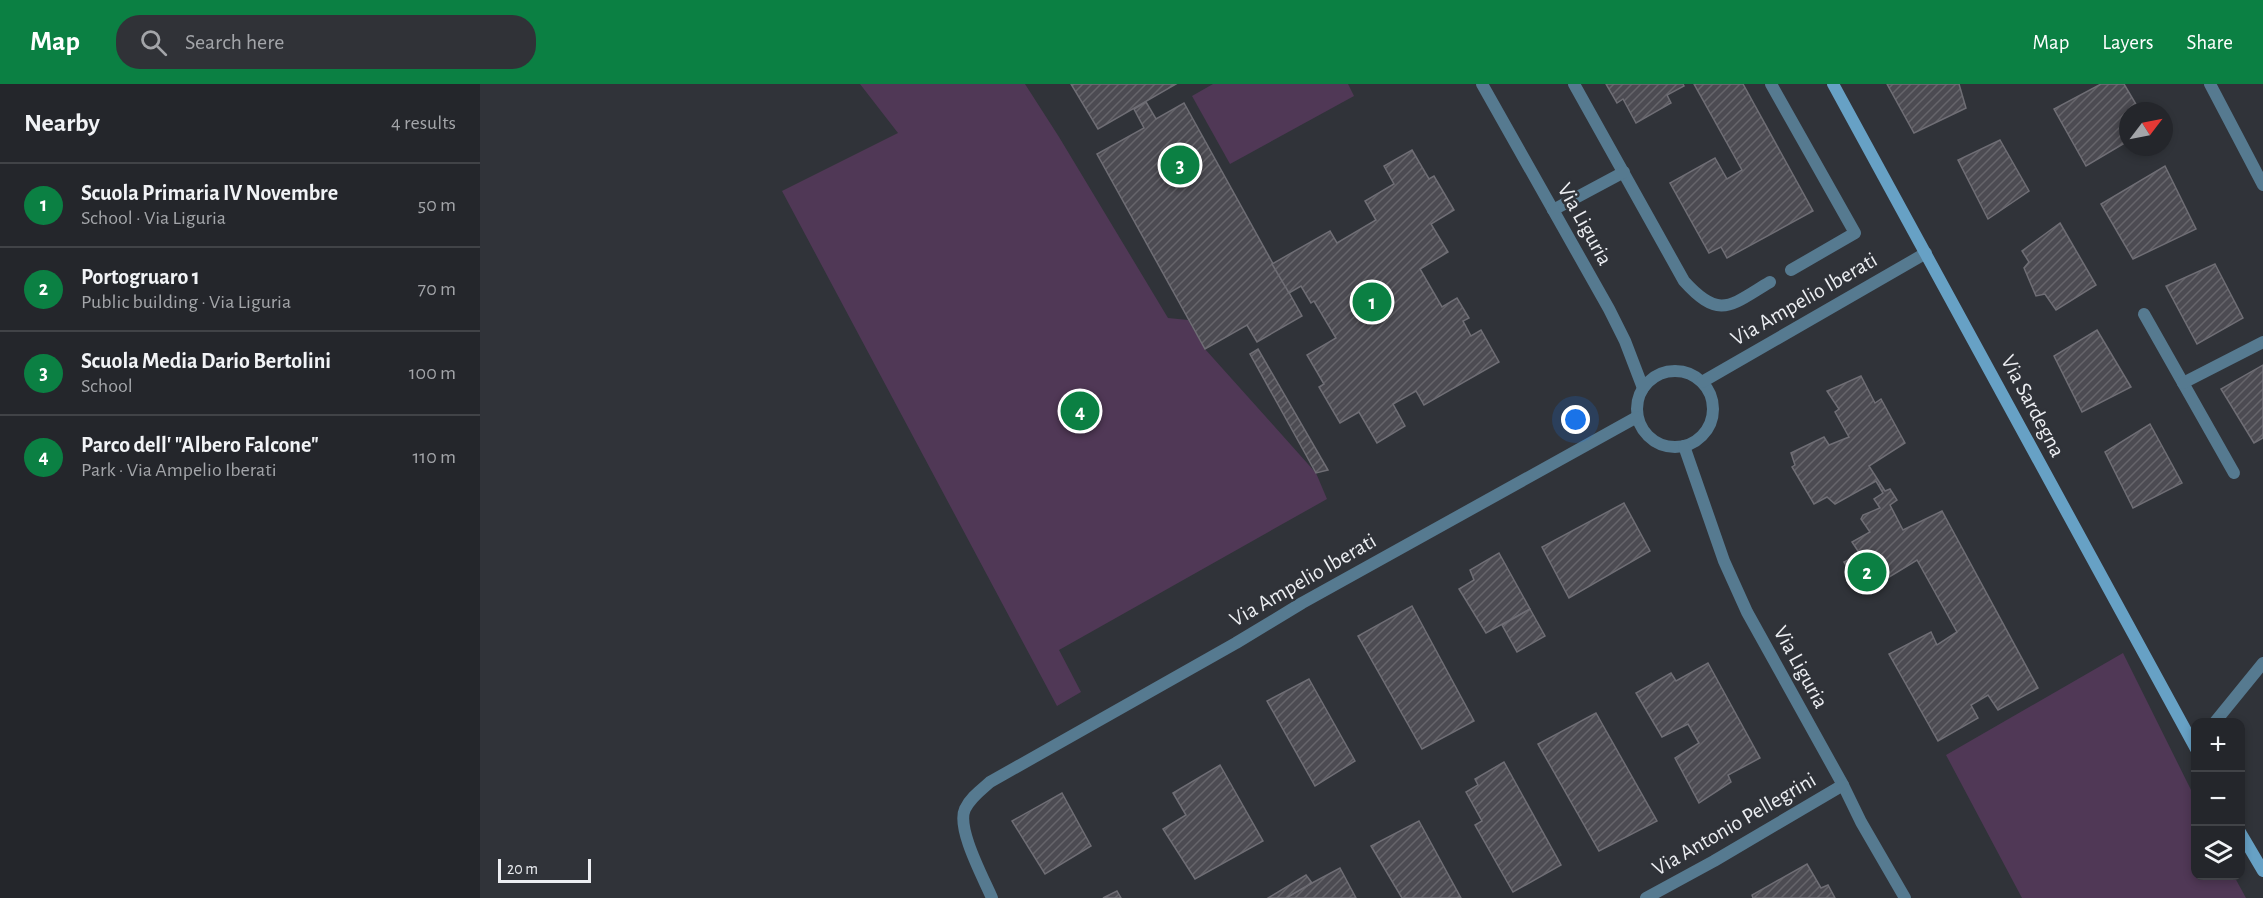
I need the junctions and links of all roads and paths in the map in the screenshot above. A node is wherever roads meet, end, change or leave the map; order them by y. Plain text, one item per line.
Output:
1 (1482, 84) edge
2 (1574, 84) edge
3 (1771, 84) edge
4 (1833, 84) edge
5 (2210, 84) edge
6 (2259, 167) edge
7 (1624, 172) junction
8 (2263, 185) edge
9 (1553, 210) junction
10 (1926, 253) junction
11 (1791, 270) dead end
12 (1770, 282) dead end
13 (2144, 314) dead end
14 (2263, 342) edge
15 (1702, 382) junction
16 (2183, 383) junction
17 (1643, 388) junction
18 (1637, 417) junction
19 (1684, 446) junction
20 (2234, 473) dead end
21 (2263, 663) edge
22 (2219, 718) edge
23 (2191, 740) edge
24 (1843, 785) junction
25 (2245, 839) edge
26 (2263, 871) edge
27 (992, 898) edge
28 (1646, 898) edge
29 (1905, 898) edge

1 - 9 street, Via Liguria
2 - 7 street
3 - 11 street
4 - 10 street, Via Sardegna
5 - 6 street
6 - 8 street
7 - 9 street
7 - 12 street
9 - 17 street, Via Liguria
10 - 15 street, Via Ampelio Iberati
10 - 23 street, Via Sardegna
13 - 16 street
14 - 16 street
15 - 17 street
15 - 19 street
16 - 20 street
17 - 18 street
18 - 19 street
18 - 27 street, Via Ampelio Iberati
19 - 24 street, Via Liguria
21 - 22 street
24 - 28 street, Via Antonio Pellegrini
24 - 29 street, Via Liguria
25 - 26 street

